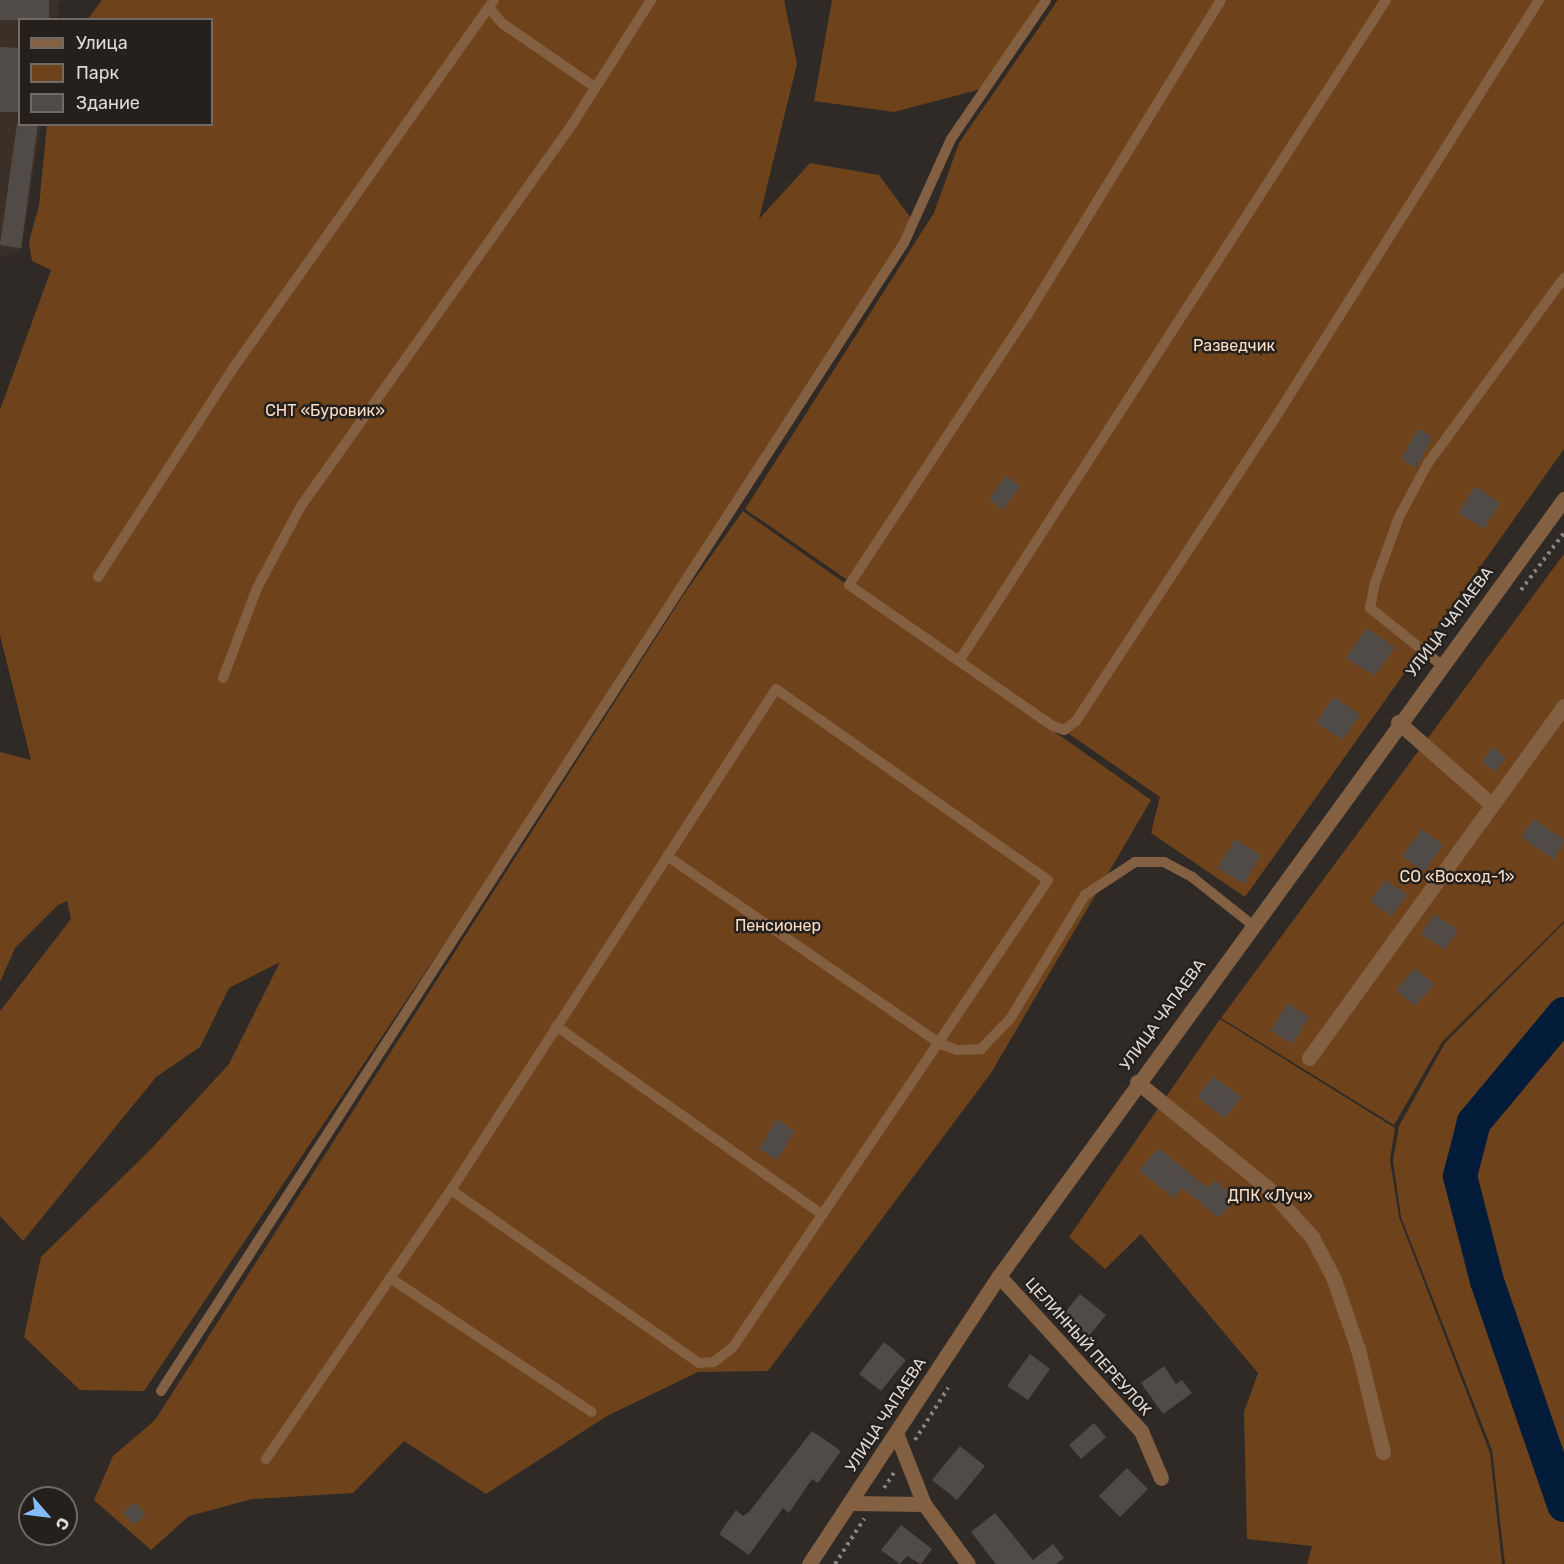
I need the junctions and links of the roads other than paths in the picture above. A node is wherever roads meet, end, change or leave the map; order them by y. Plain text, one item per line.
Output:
1 (651, 0) edge
2 (1046, 0) edge
3 (1221, 0) edge
4 (1386, 0) edge
5 (1539, 0) edge
6 (492, 4) edge
7 (595, 87) junction
8 (1564, 278) edge
9 (1564, 499) edge
10 (98, 577) dead end
11 (959, 662) junction
12 (1440, 664) junction
13 (223, 678) dead end
14 (1564, 706) edge
15 (1398, 722) junction
16 (1492, 805) junction
17 (667, 856) junction
18 (1251, 924) junction
19 (556, 1026) junction
20 (941, 1044) junction
21 (1309, 1058) dead end
22 (1137, 1082) junction
23 (451, 1190) junction
24 (823, 1215) junction
25 (999, 1276) junction
26 (390, 1278) junction
27 (162, 1391) dead end
28 (592, 1412) dead end
29 (896, 1433) junction
30 (1383, 1452) dead end
31 (266, 1459) dead end
32 (1161, 1478) dead end
33 (849, 1503) junction
34 (924, 1504) junction
35 (809, 1564) edge
36 (968, 1564) edge

1 - 7 lane
2 - 27 lane
3 - 11 lane
4 - 11 lane
5 - 11 lane
6 - 7 lane
6 - 10 lane
7 - 13 lane
8 - 12 lane
9 - 12 street, УЛИЦА ЧАПАЕВА
12 - 15 street, УЛИЦА ЧАПАЕВА
14 - 16 street
15 - 16 street
15 - 18 street, УЛИЦА ЧАПАЕВА
16 - 21 street
17 - 19 lane
17 - 20 lane
17 - 20 lane
18 - 20 lane
18 - 22 street, УЛИЦА ЧАПАЕВА
19 - 23 lane
19 - 24 lane
20 - 24 lane
22 - 25 street, УЛИЦА ЧАПАЕВА
22 - 30 street
23 - 24 lane
23 - 26 lane
25 - 29 street, УЛИЦА ЧАПАЕВА
25 - 32 street, ЦЕЛИННЫЙ ПЕРЕУЛОК
26 - 28 lane
26 - 31 lane
29 - 33 street, УЛИЦА ЧАПАЕВА
29 - 34 street
33 - 34 street
33 - 35 street, УЛИЦА ЧАПАЕВА
34 - 36 street

